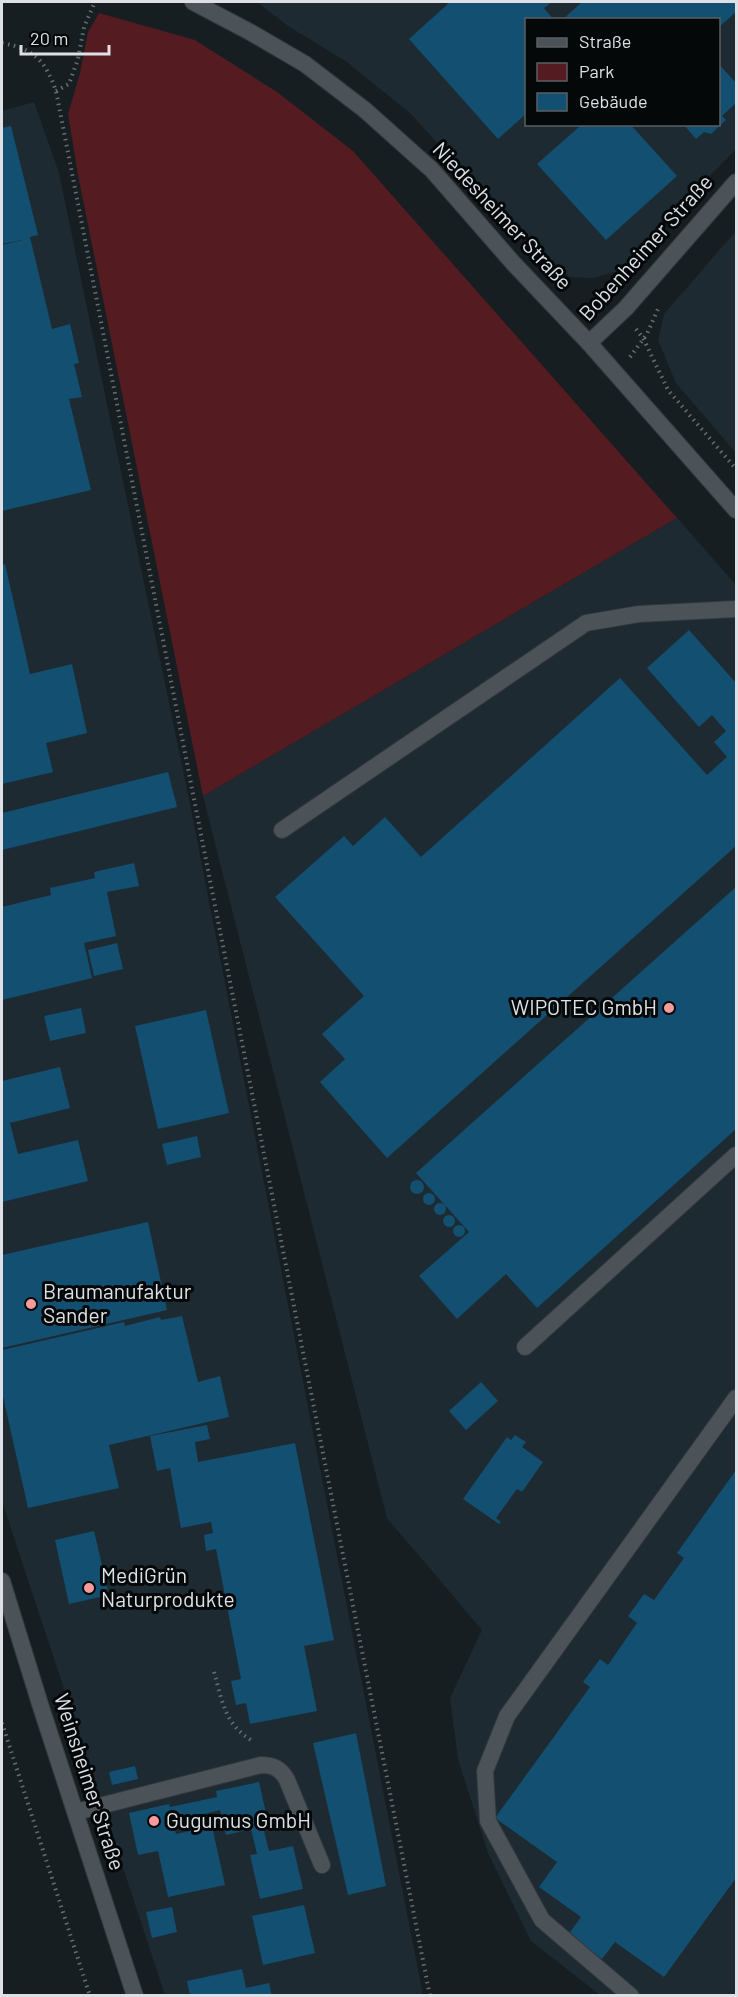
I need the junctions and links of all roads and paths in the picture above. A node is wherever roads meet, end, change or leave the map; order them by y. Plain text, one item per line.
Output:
1 (95, 2) edge
2 (193, 2) edge
3 (2, 43) edge
4 (56, 91) junction
5 (736, 182) edge
6 (658, 308) dead end
7 (623, 311) junction
8 (644, 338) junction
9 (589, 343) junction
10 (617, 375) junction
11 (736, 468) edge
12 (736, 510) edge
13 (736, 609) edge
14 (282, 830) dead end
15 (736, 1155) edge
16 (525, 1347) dead end
17 (736, 1398) edge
18 (2, 1581) edge
19 (214, 1672) dead end
20 (2, 1723) edge
21 (269, 1765) junction
22 (76, 1812) junction
23 (322, 1865) dead end
24 (90, 1995) edge
25 (135, 1995) edge
26 (430, 1995) edge
27 (631, 1995) edge

1 - 4 path
2 - 9 street, Niedesheimer Straße
3 - 4 path
4 - 26 path
5 - 7 street, Bobenheimer Straße
6 - 8 path
7 - 8 path
7 - 9 street, Bobenheimer Straße
8 - 10 path
8 - 11 path
9 - 10 street, Niedesheimer Straße
10 - 12 street, Niedesheimer Straße
13 - 14 street
15 - 16 street
17 - 27 street
18 - 22 street, Weinsheimer Straße
19 - 21 path
20 - 24 path
21 - 22 street
21 - 23 street
22 - 25 street, Weinsheimer Straße

